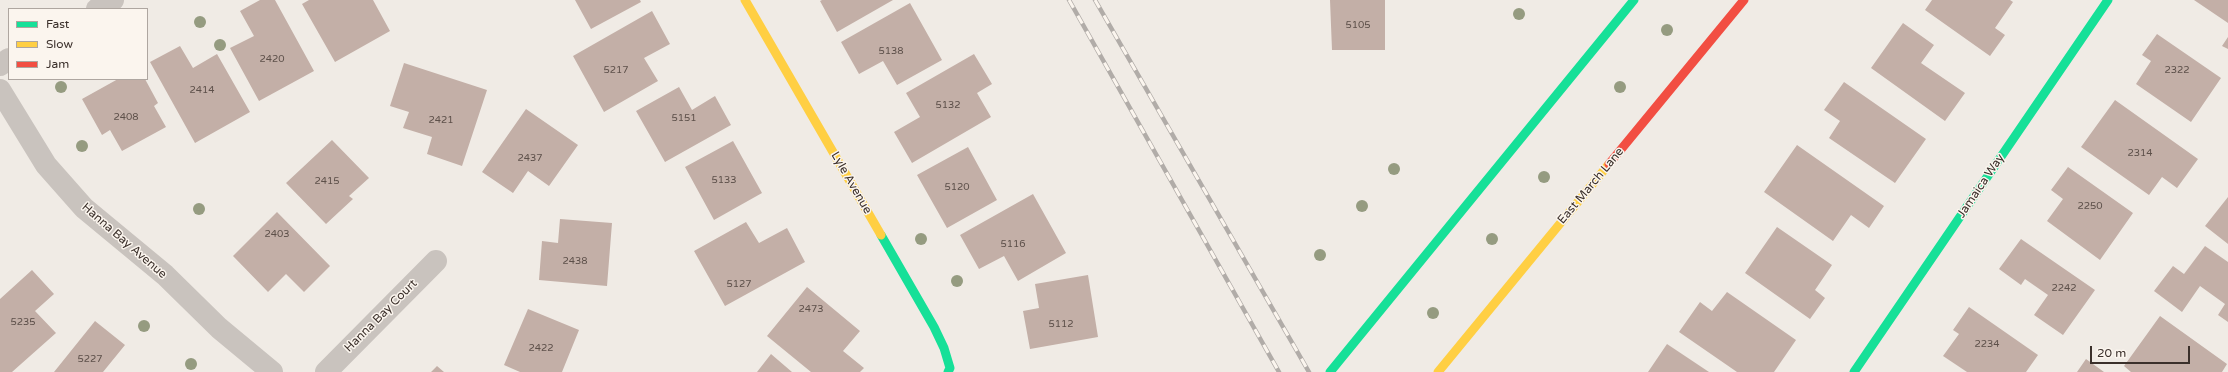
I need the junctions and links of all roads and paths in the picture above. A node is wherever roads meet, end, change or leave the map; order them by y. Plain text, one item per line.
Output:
1 (113, 0) edge
2 (745, 0) edge
3 (1634, 0) edge
4 (1744, 0) edge
5 (2108, 0) edge
6 (99, 8) edge
7 (0, 90) edge
8 (436, 260) dead end
9 (949, 370) edge
10 (272, 372) edge
11 (326, 372) edge
12 (1330, 372) edge
13 (1438, 372) edge
14 (1854, 372) edge

1 - 6 street
2 - 9 main road, Lyle Avenue
3 - 12 main road
4 - 13 main road, East March Lane
5 - 14 main road, Jamaica Way
7 - 10 street, Hanna Bay Avenue
8 - 11 street, Hanna Bay Court

